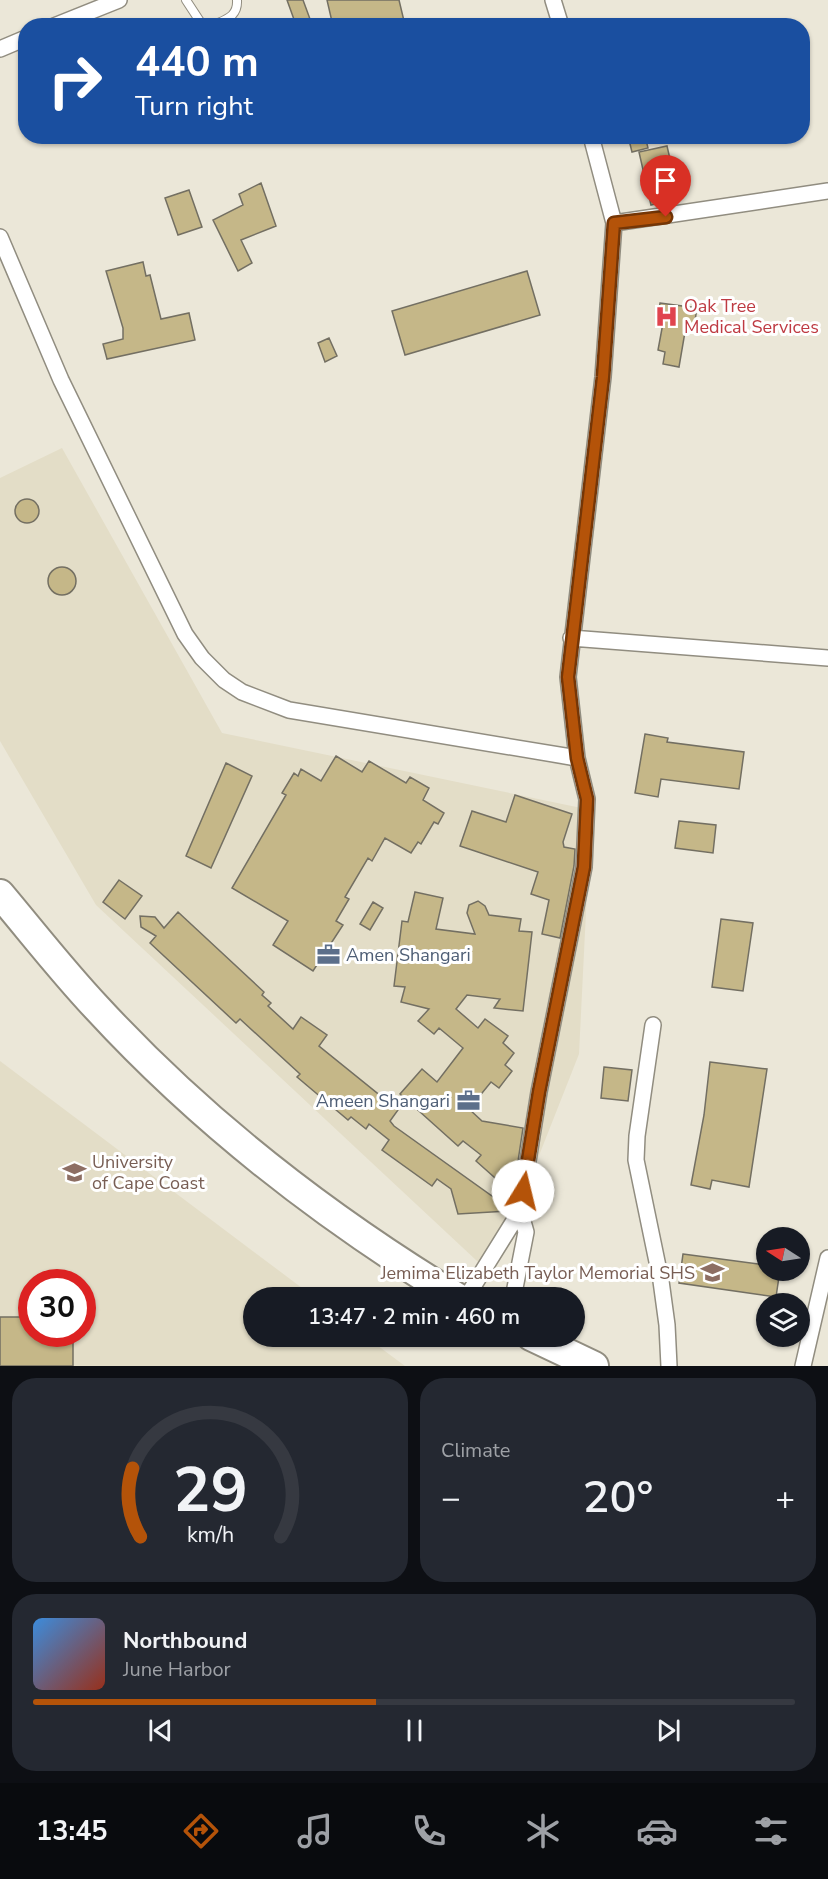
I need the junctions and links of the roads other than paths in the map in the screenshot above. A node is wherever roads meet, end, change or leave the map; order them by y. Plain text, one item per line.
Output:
1 (119, 0) edge
2 (186, 0) edge
3 (237, 0) edge
4 (554, 0) edge
5 (74, 18) edge
6 (198, 18) edge
7 (229, 18) edge
8 (559, 18) edge
9 (18, 41) edge
10 (0, 49) edge
11 (593, 144) edge
12 (828, 191) edge
13 (614, 223) junction
14 (0, 237) edge
15 (572, 638) junction
16 (828, 658) edge
17 (577, 758) junction
18 (0, 894) edge
19 (653, 1025) dead end
20 (520, 1211) junction
21 (828, 1258) edge
22 (441, 1287) edge
23 (473, 1287) edge
24 (515, 1287) edge
25 (554, 1347) edge
26 (594, 1366) edge
27 (669, 1366) edge
28 (803, 1366) edge

1 - 5 street
2 - 6 lane
3 - 7 lane
4 - 8 street
9 - 10 street
11 - 13 street
12 - 13 street
13 - 15 street
14 - 17 street
15 - 16 street
15 - 17 street
17 - 20 street
18 - 22 highway
19 - 27 street
20 - 23 street
20 - 24 street
21 - 28 street
25 - 26 highway

